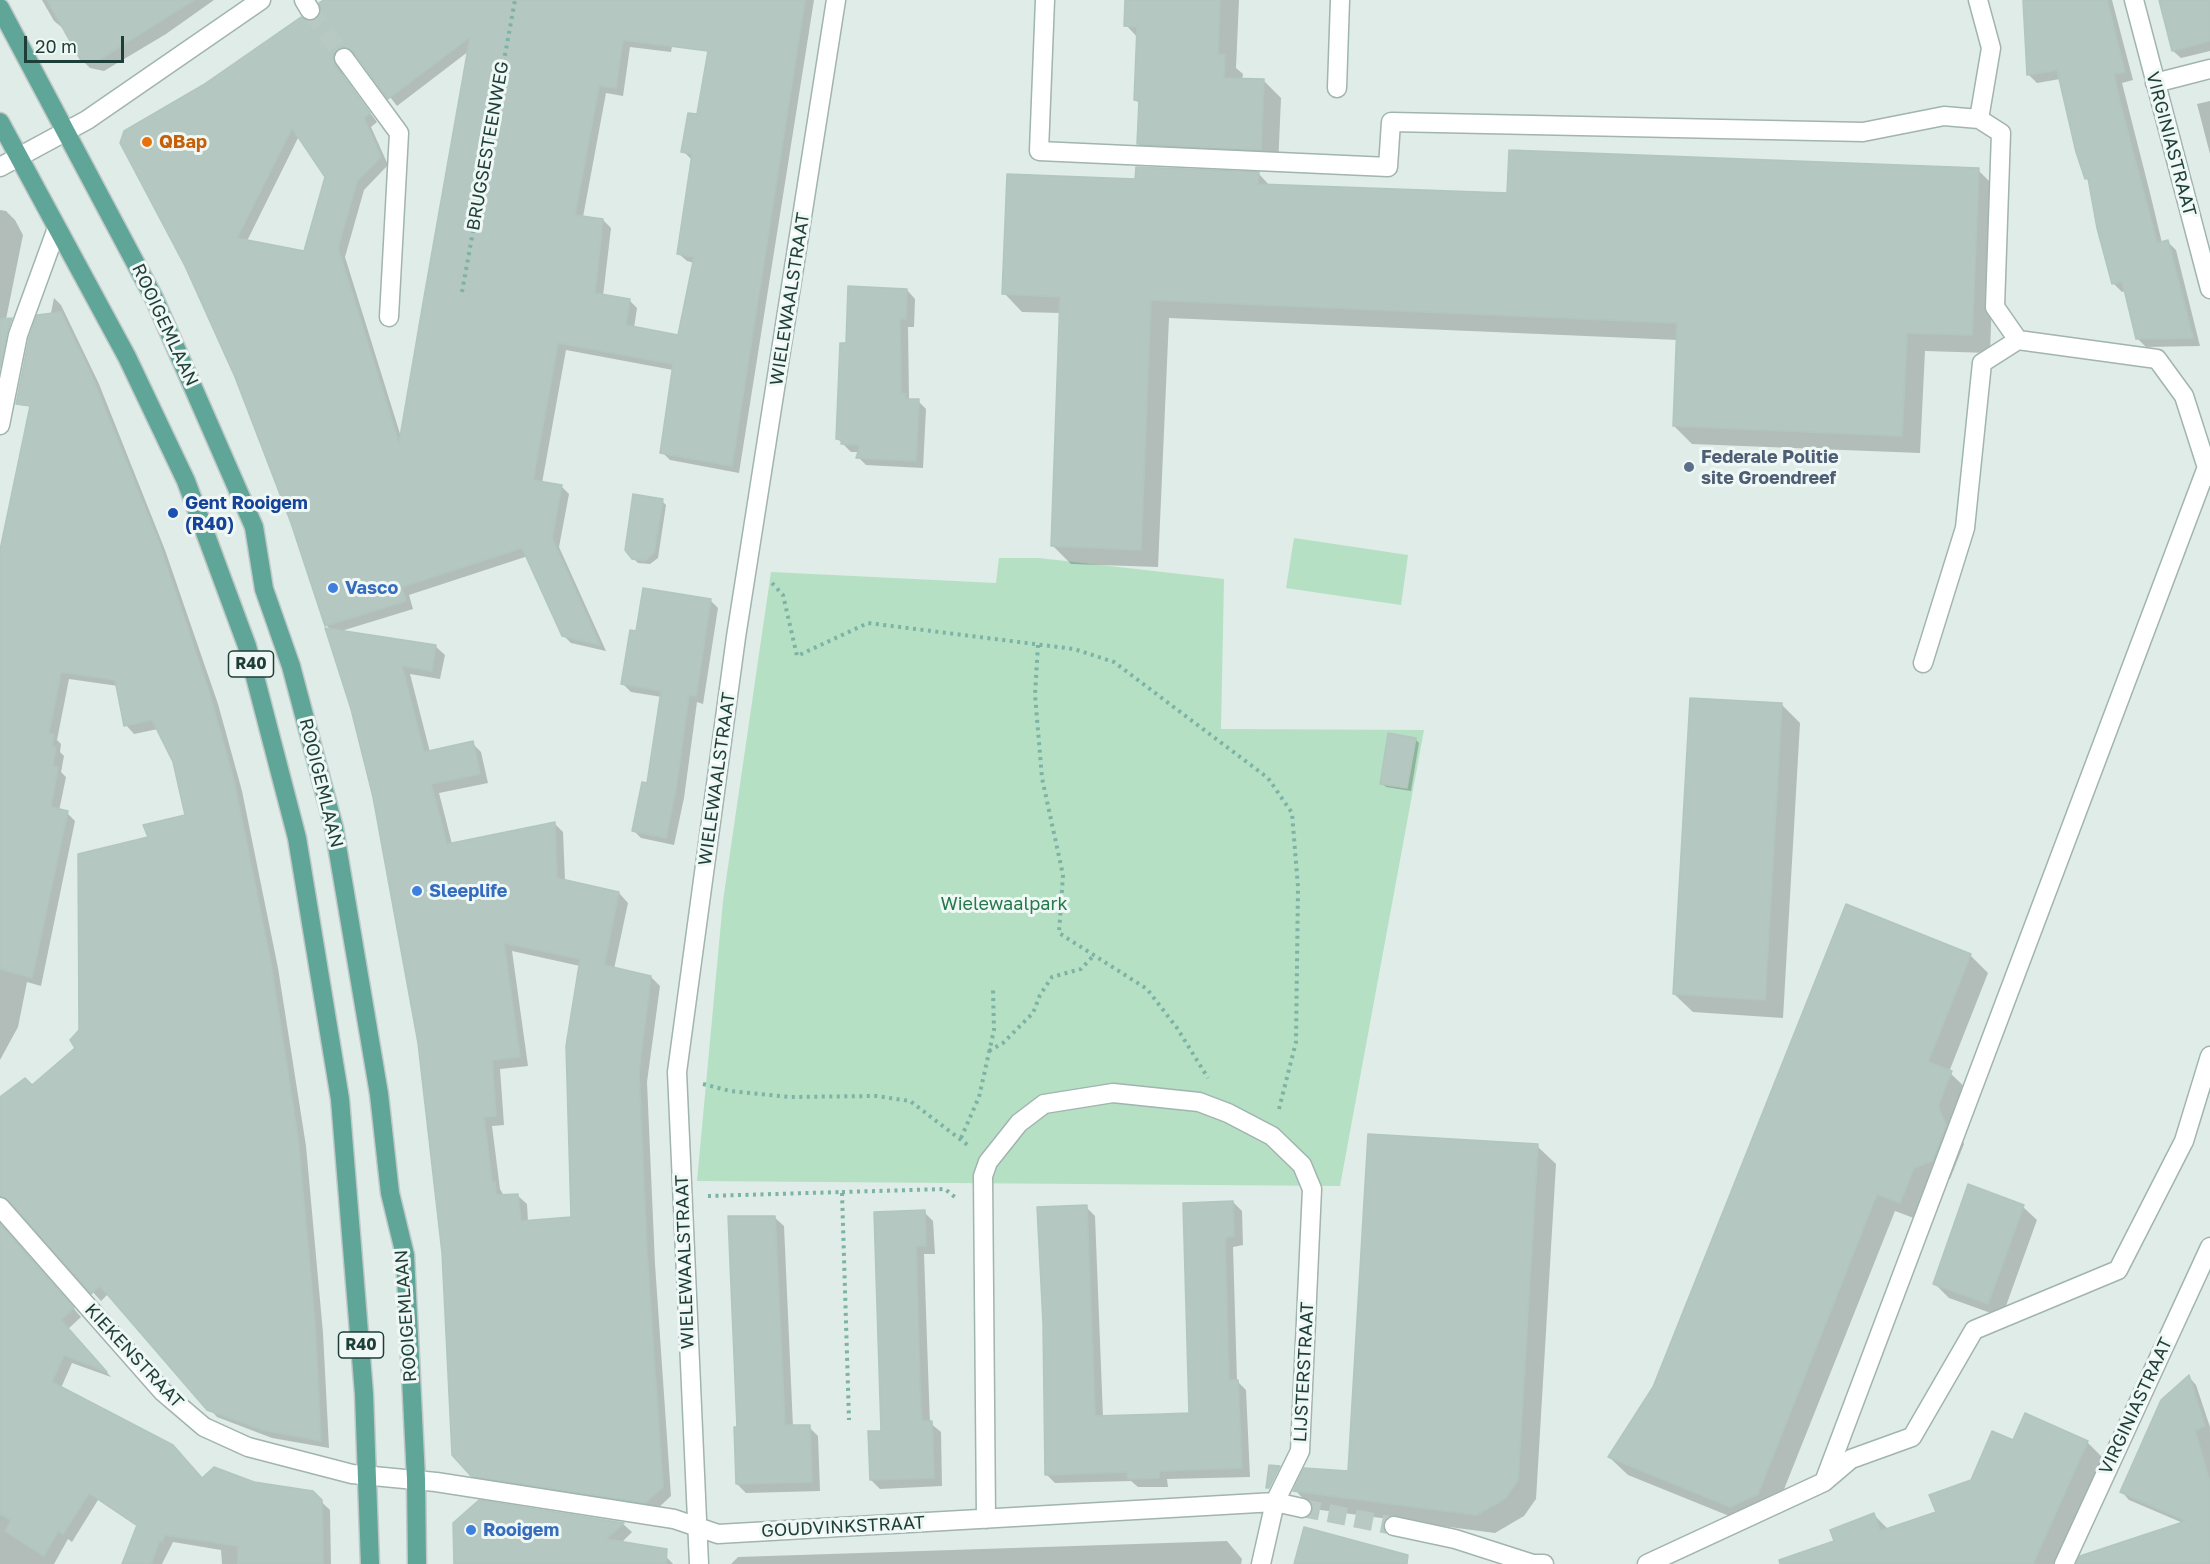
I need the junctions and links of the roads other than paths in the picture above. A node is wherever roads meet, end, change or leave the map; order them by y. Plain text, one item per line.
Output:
1 (261, 0) edge
2 (836, 0) edge
3 (1045, 0) edge
4 (1340, 0) edge
5 (1978, 0) edge
6 (2134, 0) edge
7 (0, 8) edge
8 (344, 58) tunnel mouth
9 (2210, 69) edge
10 (2155, 83) junction
11 (1337, 88) dead end
12 (1979, 119) junction
13 (0, 122) edge
14 (67, 130) junction
15 (19, 157) junction
16 (0, 167) edge
17 (57, 228) junction
18 (2210, 289) edge
19 (389, 317) dead end
20 (2018, 340) junction
21 (0, 425) edge
22 (2208, 472) edge
23 (1923, 663) dead end
24 (2210, 1056) edge
25 (0, 1207) edge
26 (2210, 1247) edge
27 (2203, 1276) edge
28 (368, 1477) junction
29 (416, 1479) junction
30 (1824, 1482) junction
31 (1275, 1502) junction
32 (1302, 1508) tunnel mouth
33 (986, 1520) junction
34 (1394, 1526) tunnel mouth
35 (695, 1527) junction
36 (370, 1564) edge
37 (417, 1564) edge
38 (699, 1564) edge
39 (1261, 1564) edge
40 (1544, 1564) edge
41 (1647, 1564) edge
42 (2064, 1564) edge

1 - 14 street
2 - 35 street, WIELEWAALSTRAAT
3 - 12 street
4 - 11 street
5 - 12 street
6 - 10 street, VIRGINIASTRAAT
7 - 14 main road, ROOIGEMLAAN / R40
8 - 19 street
9 - 10 street
10 - 18 street, VIRGINIASTRAAT
12 - 20 street
13 - 15 main road, ROOIGEMLAAN / R40
14 - 15 street
14 - 29 main road, ROOIGEMLAAN / R40
15 - 16 street
15 - 17 main road, ROOIGEMLAAN / R40
17 - 21 street
17 - 28 main road, ROOIGEMLAAN / R40
20 - 22 street
20 - 23 street
22 - 30 street
24 - 30 street
25 - 28 street, KIEKENSTRAAT
26 - 27 street, VIRGINIASTRAAT
27 - 42 street, VIRGINIASTRAAT
28 - 29 street
28 - 36 main road, ROOIGEMLAAN / R40
29 - 35 street, GOUDVINKSTRAAT
29 - 37 main road, ROOIGEMLAAN / R40
30 - 41 street
31 - 32 street, GOUDVINKSTRAAT
31 - 33 street, GOUDVINKSTRAAT
31 - 33 street, LIJSTERSTRAAT
31 - 39 street, LIJSTERSTRAAT
33 - 35 street, GOUDVINKSTRAAT
34 - 40 street
35 - 38 street, WIELEWAALSTRAAT

